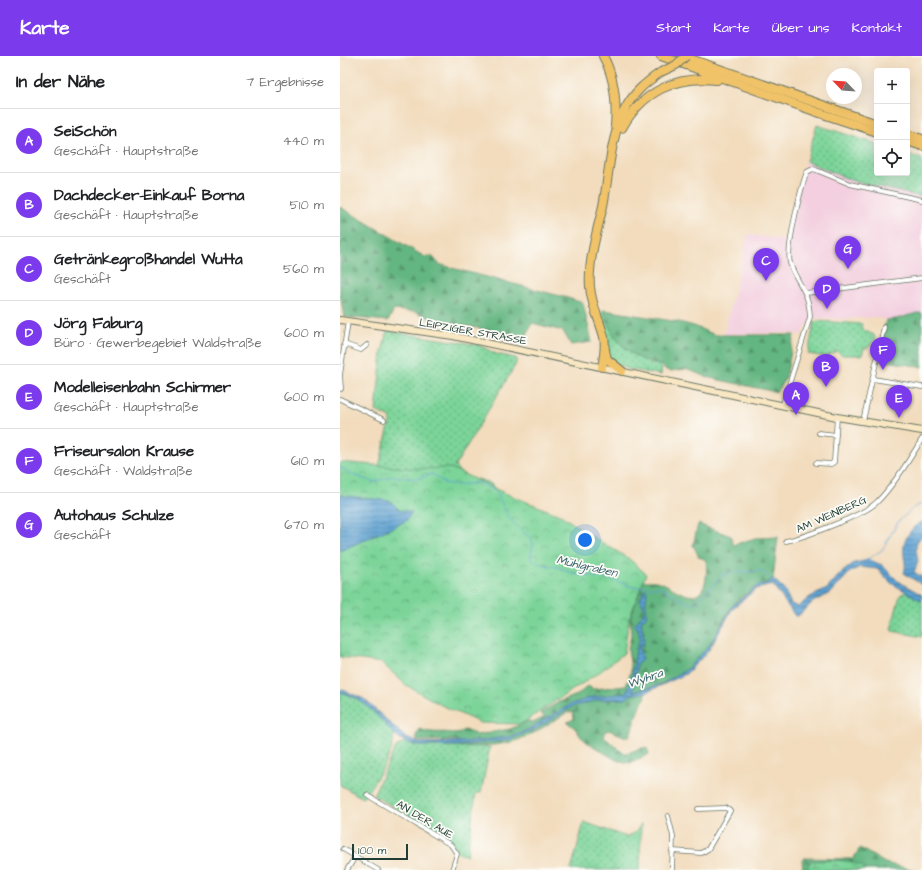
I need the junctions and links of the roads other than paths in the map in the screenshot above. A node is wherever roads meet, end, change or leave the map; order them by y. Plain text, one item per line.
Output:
1 (603, 56) edge
2 (662, 56) edge
3 (682, 56) edge
4 (686, 56) edge
5 (731, 82) junction
6 (874, 123) edge
7 (874, 131) edge
8 (910, 135) edge
9 (922, 139) edge
10 (615, 140) junction
11 (910, 142) edge
12 (922, 146) edge
13 (922, 200) edge
14 (922, 278) edge
15 (806, 293) junction
16 (340, 320) edge
17 (348, 321) junction
18 (884, 327) dead end
19 (344, 344) junction
20 (367, 345) dead end
21 (604, 350) junction
22 (341, 356) edge
23 (602, 367) junction
24 (622, 371) junction
25 (873, 379) junction
26 (340, 383) edge
27 (922, 387) edge
28 (341, 389) dead end
29 (340, 399) edge
30 (783, 404) junction
31 (837, 417) junction
32 (384, 420) dead end
33 (863, 421) junction
34 (922, 431) edge
35 (819, 433) dead end
36 (836, 435) junction
37 (922, 439) edge
38 (816, 463) dead end
39 (786, 541) dead end
40 (367, 795) dead end
41 (698, 809) dead end
42 (668, 816) dead end
43 (343, 849) dead end
44 (672, 851) junction
45 (356, 857) junction
46 (347, 870) edge
47 (378, 870) edge
48 (452, 870) edge
49 (672, 870) edge

1 - 10 highway
2 - 5 highway
3 - 6 highway
4 - 10 highway, bridge
5 - 7 highway
5 - 10 highway
8 - 9 highway
10 - 21 highway
11 - 12 highway
13 - 15 street
14 - 15 street
15 - 30 street
16 - 17 main road, LEIPZIGER STRASSE
17 - 19 street
17 - 23 main road, LEIPZIGER STRASSE
18 - 25 street
19 - 20 street
19 - 22 street
21 - 23 highway
21 - 24 highway
22 - 26 street
23 - 24 main road, LEIPZIGER STRASSE
24 - 30 main road, LEIPZIGER STRASSE
25 - 27 street
25 - 33 street
26 - 28 street
29 - 32 street
30 - 31 main road, LEIPZIGER STRASSE
31 - 33 main road, LEIPZIGER STRASSE
31 - 36 street
33 - 34 main road, LEIPZIGER STRASSE
35 - 36 street
36 - 38 street
37 - 39 street, AM WEINBERG
40 - 48 street, AN DER AUE
41 - 44 street
42 - 44 street
43 - 45 street
44 - 49 street
45 - 46 street
45 - 47 street

